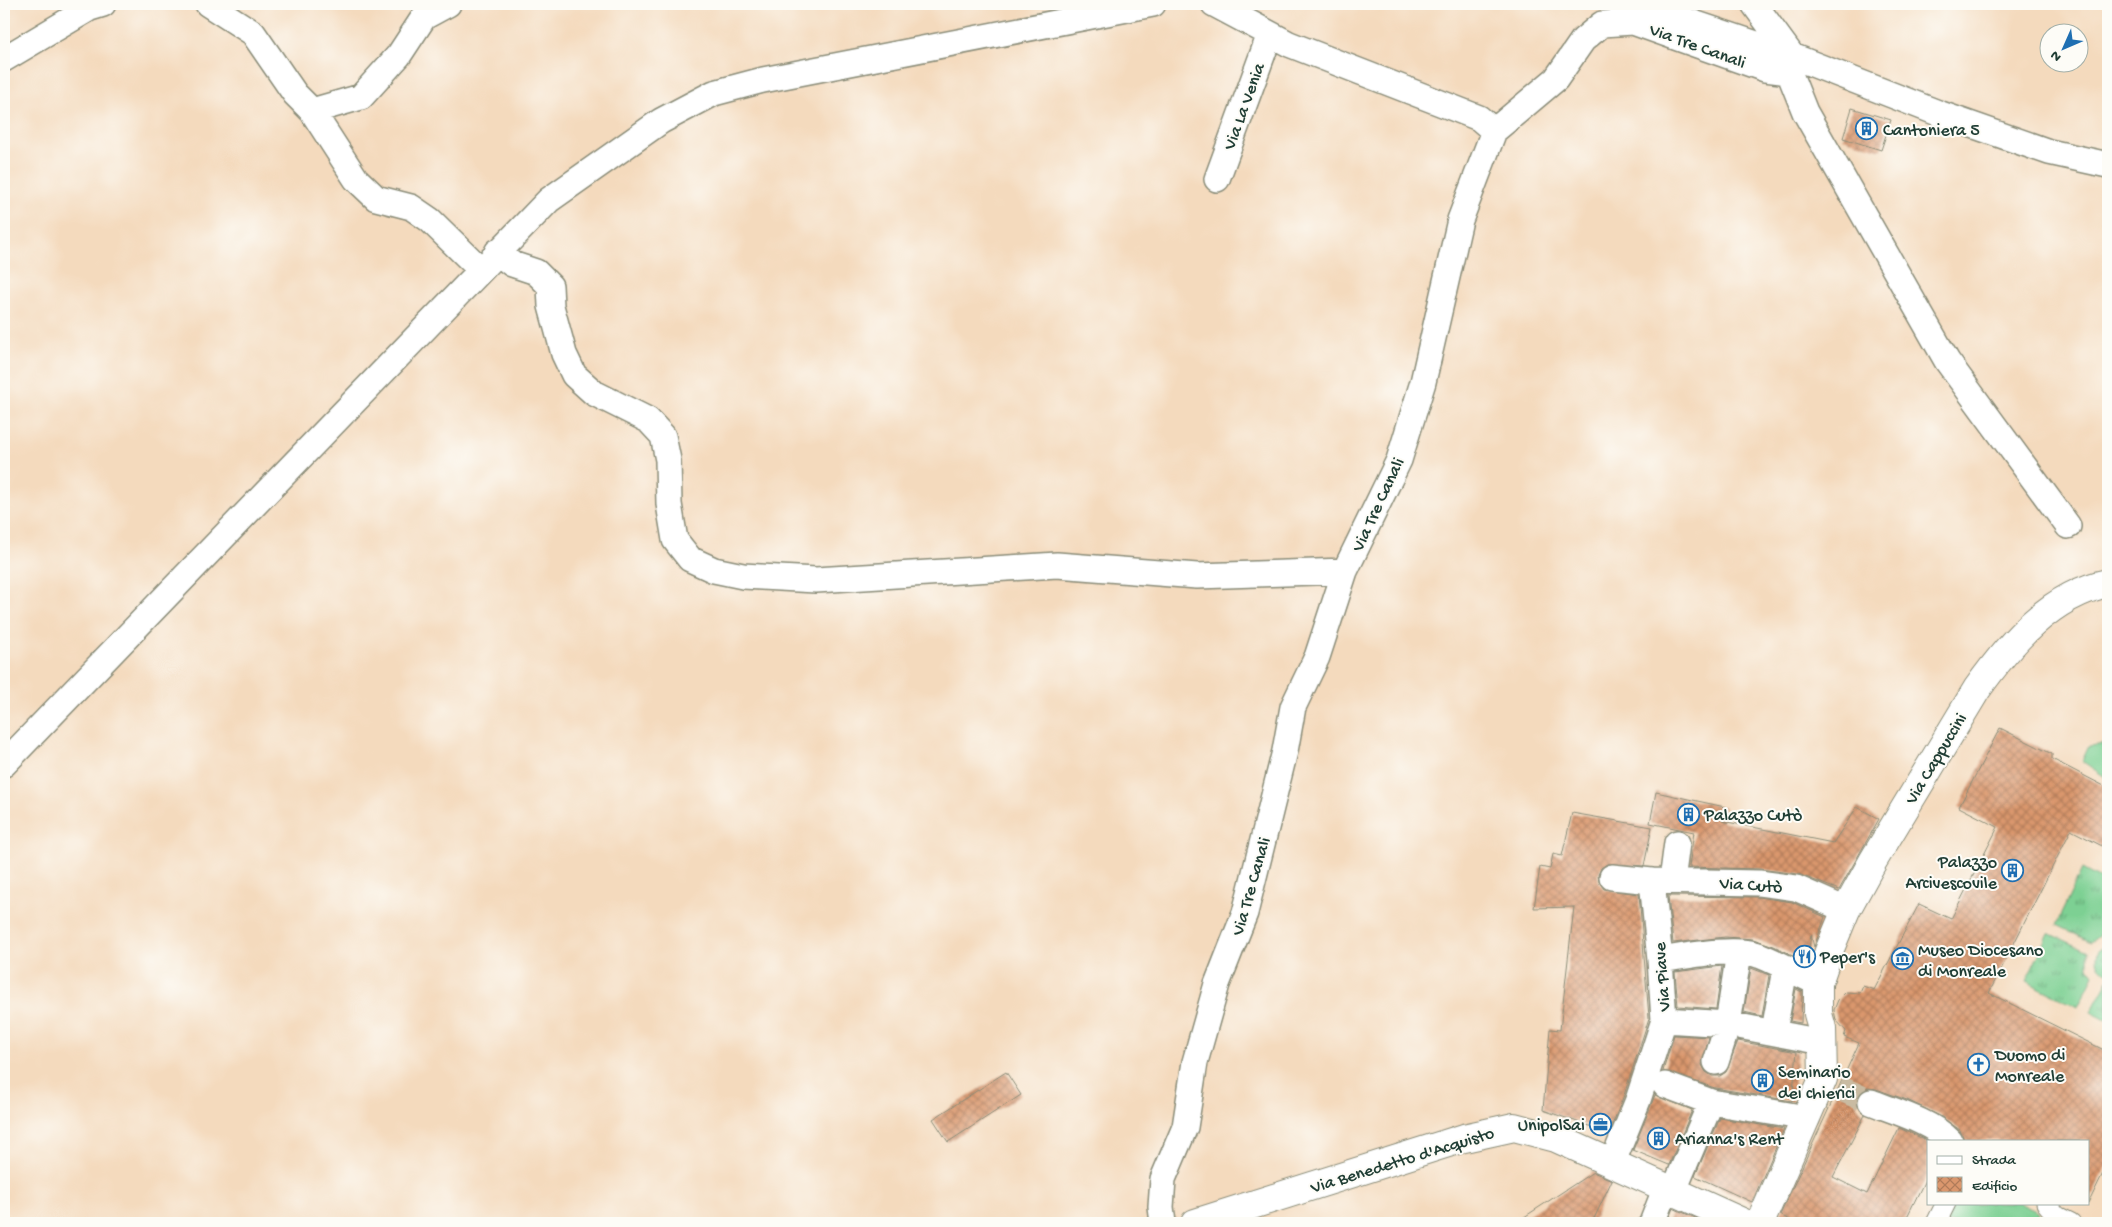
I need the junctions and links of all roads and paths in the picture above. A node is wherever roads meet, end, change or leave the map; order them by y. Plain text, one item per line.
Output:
1 (103, 4) edge
2 (208, 4) edge
3 (448, 4) edge
4 (1153, 4) edge
5 (1214, 4) edge
6 (1637, 4) edge
7 (1754, 4) edge
8 (1270, 34) junction
9 (4, 59) edge
10 (1791, 64) junction
11 (312, 111) junction
12 (1494, 131) junction
13 (2108, 165) edge
14 (1217, 179) dead end
15 (497, 252) junction
16 (480, 269) junction
17 (2068, 526) dead end
18 (1345, 571) junction
19 (2108, 582) edge
20 (4, 764) edge
21 (1677, 843) dead end
22 (1612, 878) dead end
23 (1662, 881) junction
24 (1846, 910) junction
25 (1739, 952) junction
26 (1660, 960) junction
27 (1785, 968) junction
28 (1818, 983) junction
29 (1664, 1020) junction
30 (1728, 1024) junction
31 (1774, 1032) junction
32 (1822, 1042) junction
33 (1716, 1062) dead end
34 (1654, 1081) junction
35 (1711, 1102) junction
36 (1871, 1102) tunnel mouth
37 (1807, 1118) junction
38 (1949, 1140) edge
39 (1612, 1164) junction
40 (1670, 1188) junction
41 (1946, 1204) edge
42 (1199, 1222) edge
43 (1163, 1223) edge
44 (1652, 1223) edge
45 (1744, 1223) edge
46 (1760, 1223) edge
47 (1936, 1223) edge

1 - 9 street
2 - 11 street
3 - 11 street
4 - 15 street
5 - 8 street
6 - 10 street
7 - 10 street
8 - 12 street
8 - 14 street, Via La Venia
10 - 12 street, Via Tre Canali
10 - 13 street
10 - 17 street
11 - 16 street
12 - 18 street, Via Tre Canali
15 - 16 street
15 - 18 street
16 - 20 street
18 - 43 street, Via Tre Canali
19 - 24 street, Via Cappuccini
21 - 23 street, Via Piave
22 - 23 street
23 - 24 street, Via Cutò
23 - 26 street, Via Piave
24 - 28 street, Via Cappuccini
25 - 26 street
25 - 27 street
25 - 30 street
26 - 29 street, Via Piave
27 - 28 street
27 - 31 street
28 - 32 street
29 - 30 street
29 - 34 street, Via Piave
30 - 31 street
30 - 33 street
31 - 32 street
32 - 37 street
34 - 35 street
34 - 39 street, Via Piave
35 - 37 street
35 - 40 street
36 - 38 street
37 - 46 street
39 - 40 street, Via Benedetto d'Acquisto
39 - 42 street, Via Benedetto d'Acquisto
40 - 44 street
40 - 45 street, Via Benedetto d'Acquisto
41 - 47 street

